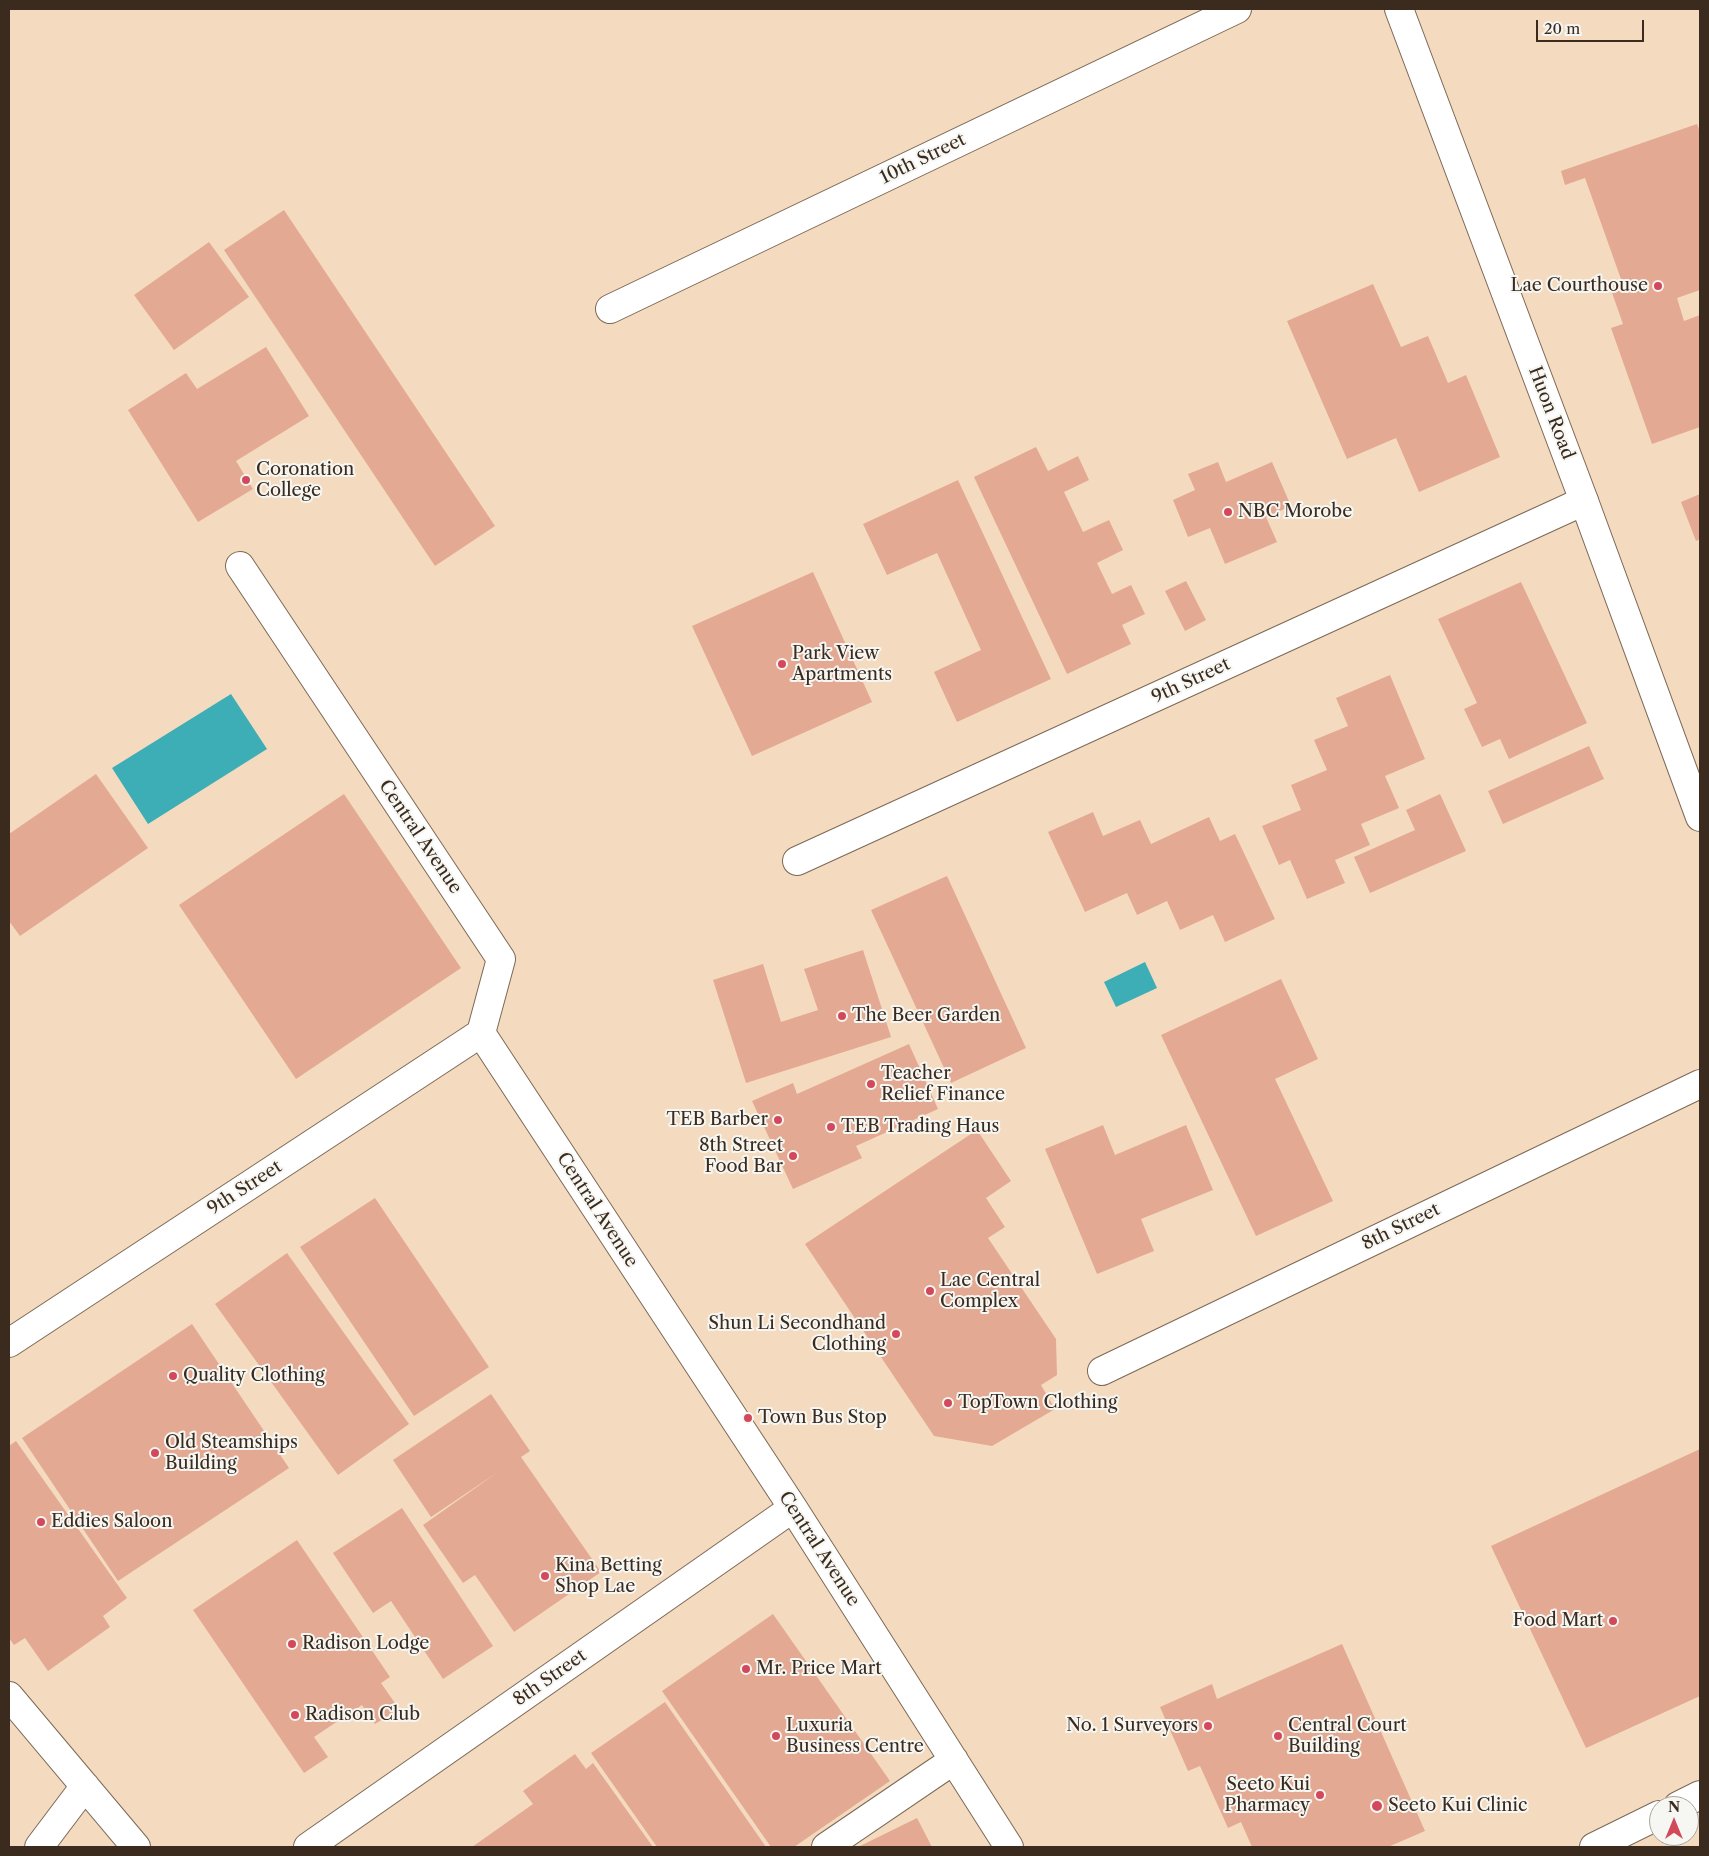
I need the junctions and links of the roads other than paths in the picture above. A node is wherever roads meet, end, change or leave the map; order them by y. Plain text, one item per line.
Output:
1 (1237, 9) edge
2 (1399, 9) edge
3 (610, 309) dead end
4 (1584, 500) junction
5 (240, 566) dead end
6 (1700, 817) edge
7 (797, 861) dead end
8 (481, 1033) junction
9 (1700, 1084) edge
10 (9, 1343) edge
11 (1102, 1371) dead end
12 (792, 1508) junction
13 (9, 1696) edge
14 (954, 1760) junction
15 (85, 1786) junction
16 (1649, 1820) edge
17 (39, 1847) edge
18 (136, 1847) edge
19 (308, 1847) edge
20 (826, 1847) edge
21 (1010, 1847) edge
22 (1594, 1847) edge

1 - 3 street, 10th Street
2 - 4 street, Huon Road
4 - 6 street, Huon Road
4 - 7 street, 9th Street
5 - 8 street, Central Avenue
8 - 10 street, 9th Street
8 - 12 street, Central Avenue
9 - 11 street, 8th Street
12 - 14 street, Central Avenue
12 - 19 street, 8th Street
13 - 15 street
14 - 20 street
14 - 21 street, Central Avenue
15 - 17 street
15 - 18 street
16 - 22 street

